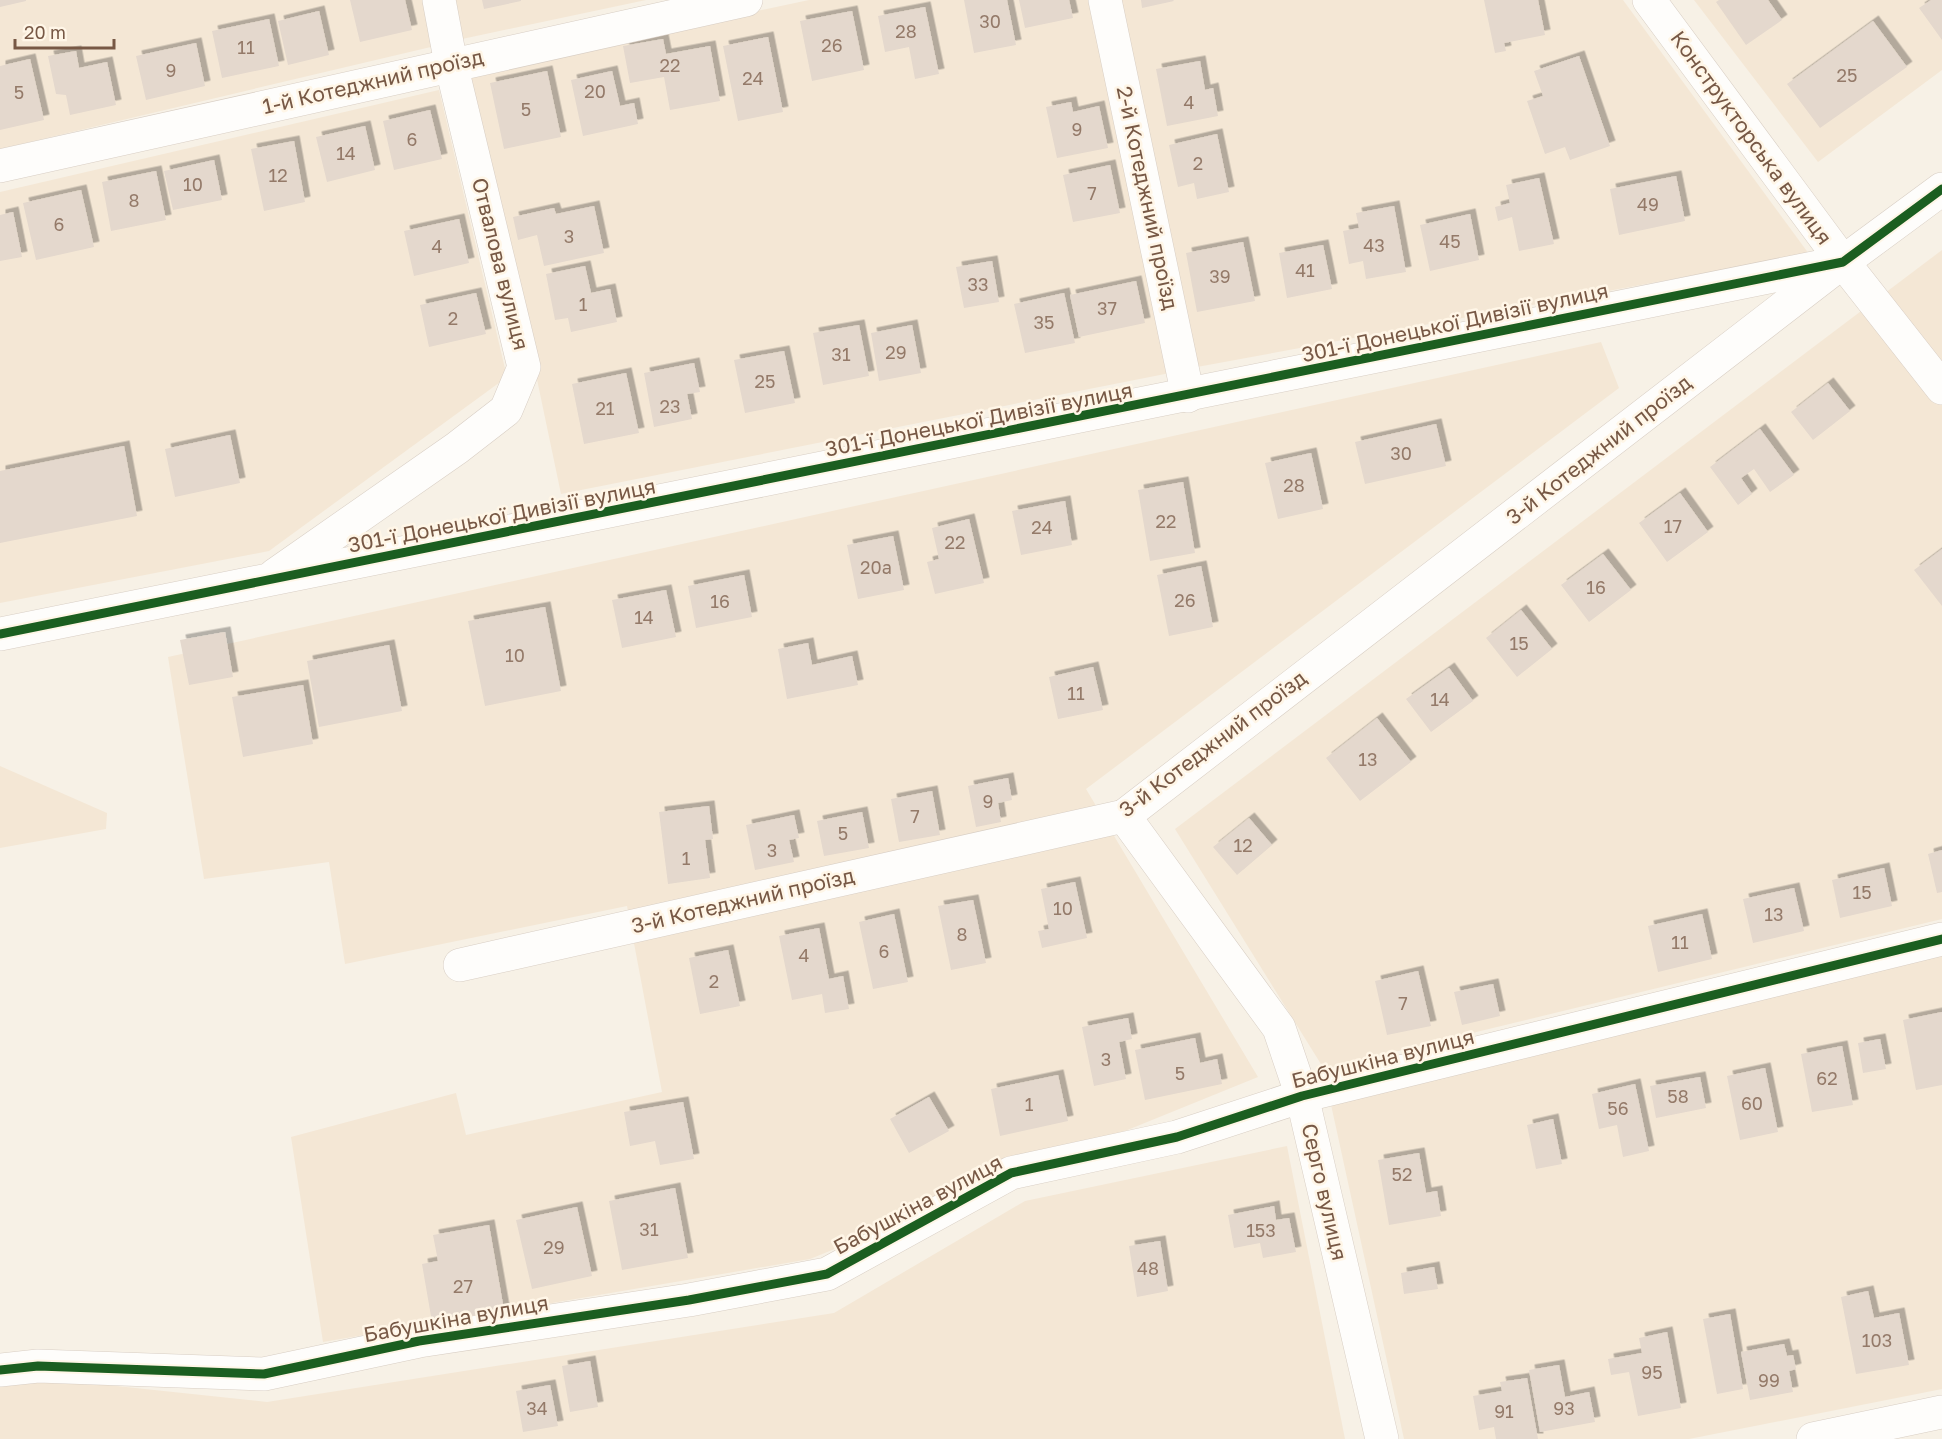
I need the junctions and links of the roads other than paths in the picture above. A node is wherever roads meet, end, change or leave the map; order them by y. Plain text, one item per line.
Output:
1 (439, 0) edge
2 (746, 0) edge
3 (1106, 0) edge
4 (1649, 0) edge
5 (452, 64) junction
6 (0, 166) edge
7 (1942, 189) edge
8 (1843, 262) junction
9 (1942, 388) edge
10 (1188, 396) junction
11 (263, 583) junction
12 (0, 634) edge
13 (1124, 816) junction
14 (1942, 939) edge
15 (460, 965) dead end
16 (1302, 1096) junction
17 (0, 1370) edge
18 (1942, 1412) edge
19 (1905, 1430) edge
20 (1382, 1439) edge
21 (1813, 1439) edge

1 - 5 street, Отвалова вулиця
2 - 5 street, 1-й Котеджний проїзд
3 - 10 street, 2-й Котеджний проїзд
4 - 8 street, Конструкторська вулиця
5 - 6 street, 1-й Котеджний проїзд
5 - 11 street, Отвалова вулиця
7 - 8 street, 301-ї Донецької Дивізії вулиця
8 - 9 street, Конструкторська вулиця
8 - 10 street, 301-ї Донецької Дивізії вулиця
8 - 13 street, 3-й Котеджний проїзд
10 - 11 street, 301-ї Донецької Дивізії вулиця
11 - 12 street, 301-ї Донецької Дивізії вулиця
13 - 15 street, 3-й Котеджний проїзд
13 - 16 street, Серго вулиця
14 - 16 street, Бабушкіна вулиця
16 - 17 street, Бабушкіна вулиця
16 - 20 street, Серго вулиця
18 - 19 street
19 - 21 street

